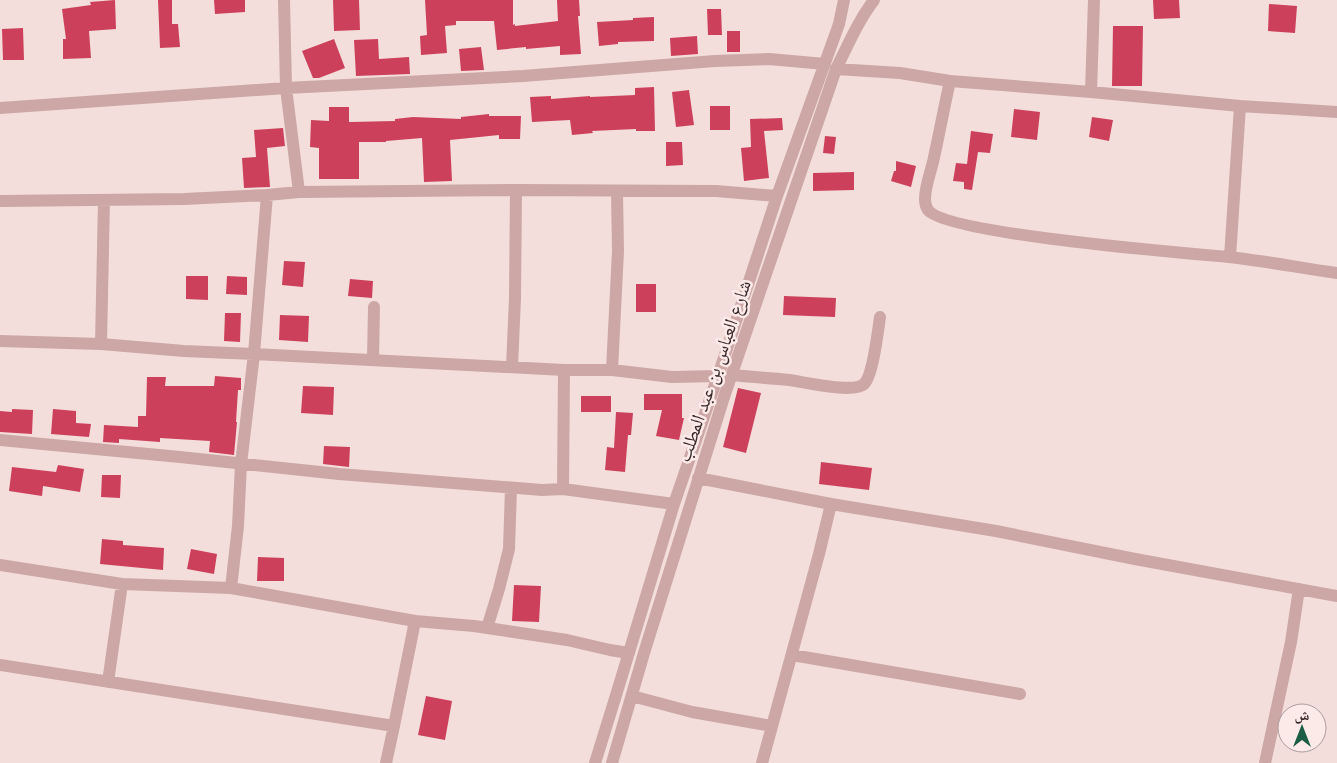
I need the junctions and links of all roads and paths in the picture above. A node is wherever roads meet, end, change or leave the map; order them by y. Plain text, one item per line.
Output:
1 (284, 0) edge
2 (844, 0) edge
3 (874, 0) edge
4 (1094, 0) edge
5 (831, 67) junction
6 (950, 81) junction
7 (286, 88) junction
8 (1091, 92) junction
9 (1240, 106) junction
10 (0, 108) edge
11 (1337, 112) edge
12 (516, 190) junction
13 (618, 191) junction
14 (299, 192) junction
15 (267, 195) junction
16 (777, 196) junction
17 (104, 200) junction
18 (0, 201) edge
19 (1230, 258) junction
20 (1337, 273) edge
21 (374, 307) dead end
22 (880, 317) dead end
23 (0, 341) edge
24 (102, 344) junction
25 (254, 354) junction
26 (373, 360) junction
27 (512, 367) junction
28 (564, 370) junction
29 (612, 370) junction
30 (732, 375) junction
31 (718, 376) junction
32 (0, 440) edge
33 (241, 464) junction
34 (698, 478) junction
35 (511, 488) junction
36 (563, 489) junction
37 (674, 504) junction
38 (831, 504) junction
39 (0, 565) edge
40 (122, 584) junction
41 (231, 588) junction
42 (1299, 589) junction
43 (1337, 596) edge
44 (415, 621) junction
45 (487, 628) junction
46 (629, 653) junction
47 (792, 656) junction
48 (0, 665) edge
49 (108, 682) junction
50 (1020, 694) dead end
51 (632, 696) junction
52 (394, 726) junction
53 (772, 726) junction
54 (386, 763) edge
55 (595, 763) edge
56 (612, 763) edge
57 (762, 763) edge
58 (1265, 763) edge

1 - 7 street
2 - 5 street, شارع العباس بن عبد المطلب
3 - 5 street, شارع العباس بن عبد المطلب
4 - 8 street
5 - 6 street
5 - 7 street
5 - 16 street, شارع العباس بن عبد المطلب
5 - 30 street, شارع العباس بن عبد المطلب
6 - 8 street
6 - 19 street
7 - 10 street
7 - 14 street
8 - 9 street
9 - 11 street
9 - 19 street
12 - 13 street
12 - 14 street
12 - 27 street
13 - 16 street
13 - 29 street
14 - 15 street
15 - 17 street
15 - 25 street
16 - 31 street, شارع العباس بن عبد المطلب
17 - 18 street
17 - 24 street
19 - 20 street
21 - 26 street
22 - 30 street
23 - 24 street
24 - 25 street
25 - 26 street
25 - 33 street
26 - 27 street
27 - 28 street
28 - 29 street
28 - 36 street
29 - 31 street
30 - 34 street, شارع العباس بن عبد المطلب
31 - 37 street, شارع العباس بن عبد المطلب
32 - 33 street
33 - 35 street
33 - 41 street
34 - 38 street
34 - 51 street, شارع العباس بن عبد المطلب
35 - 36 street
35 - 45 street
36 - 37 street
37 - 46 street, شارع العباس بن عبد المطلب
38 - 42 street
38 - 47 street
39 - 40 street
40 - 41 street
40 - 49 street
41 - 44 street
42 - 43 street
42 - 58 street
44 - 45 street
44 - 52 street
45 - 46 street
46 - 55 street, شارع العباس بن عبد المطلب
47 - 50 street
47 - 53 street
48 - 49 street
49 - 52 street
51 - 53 street
51 - 56 street, شارع العباس بن عبد المطلب
52 - 54 street
53 - 57 street

